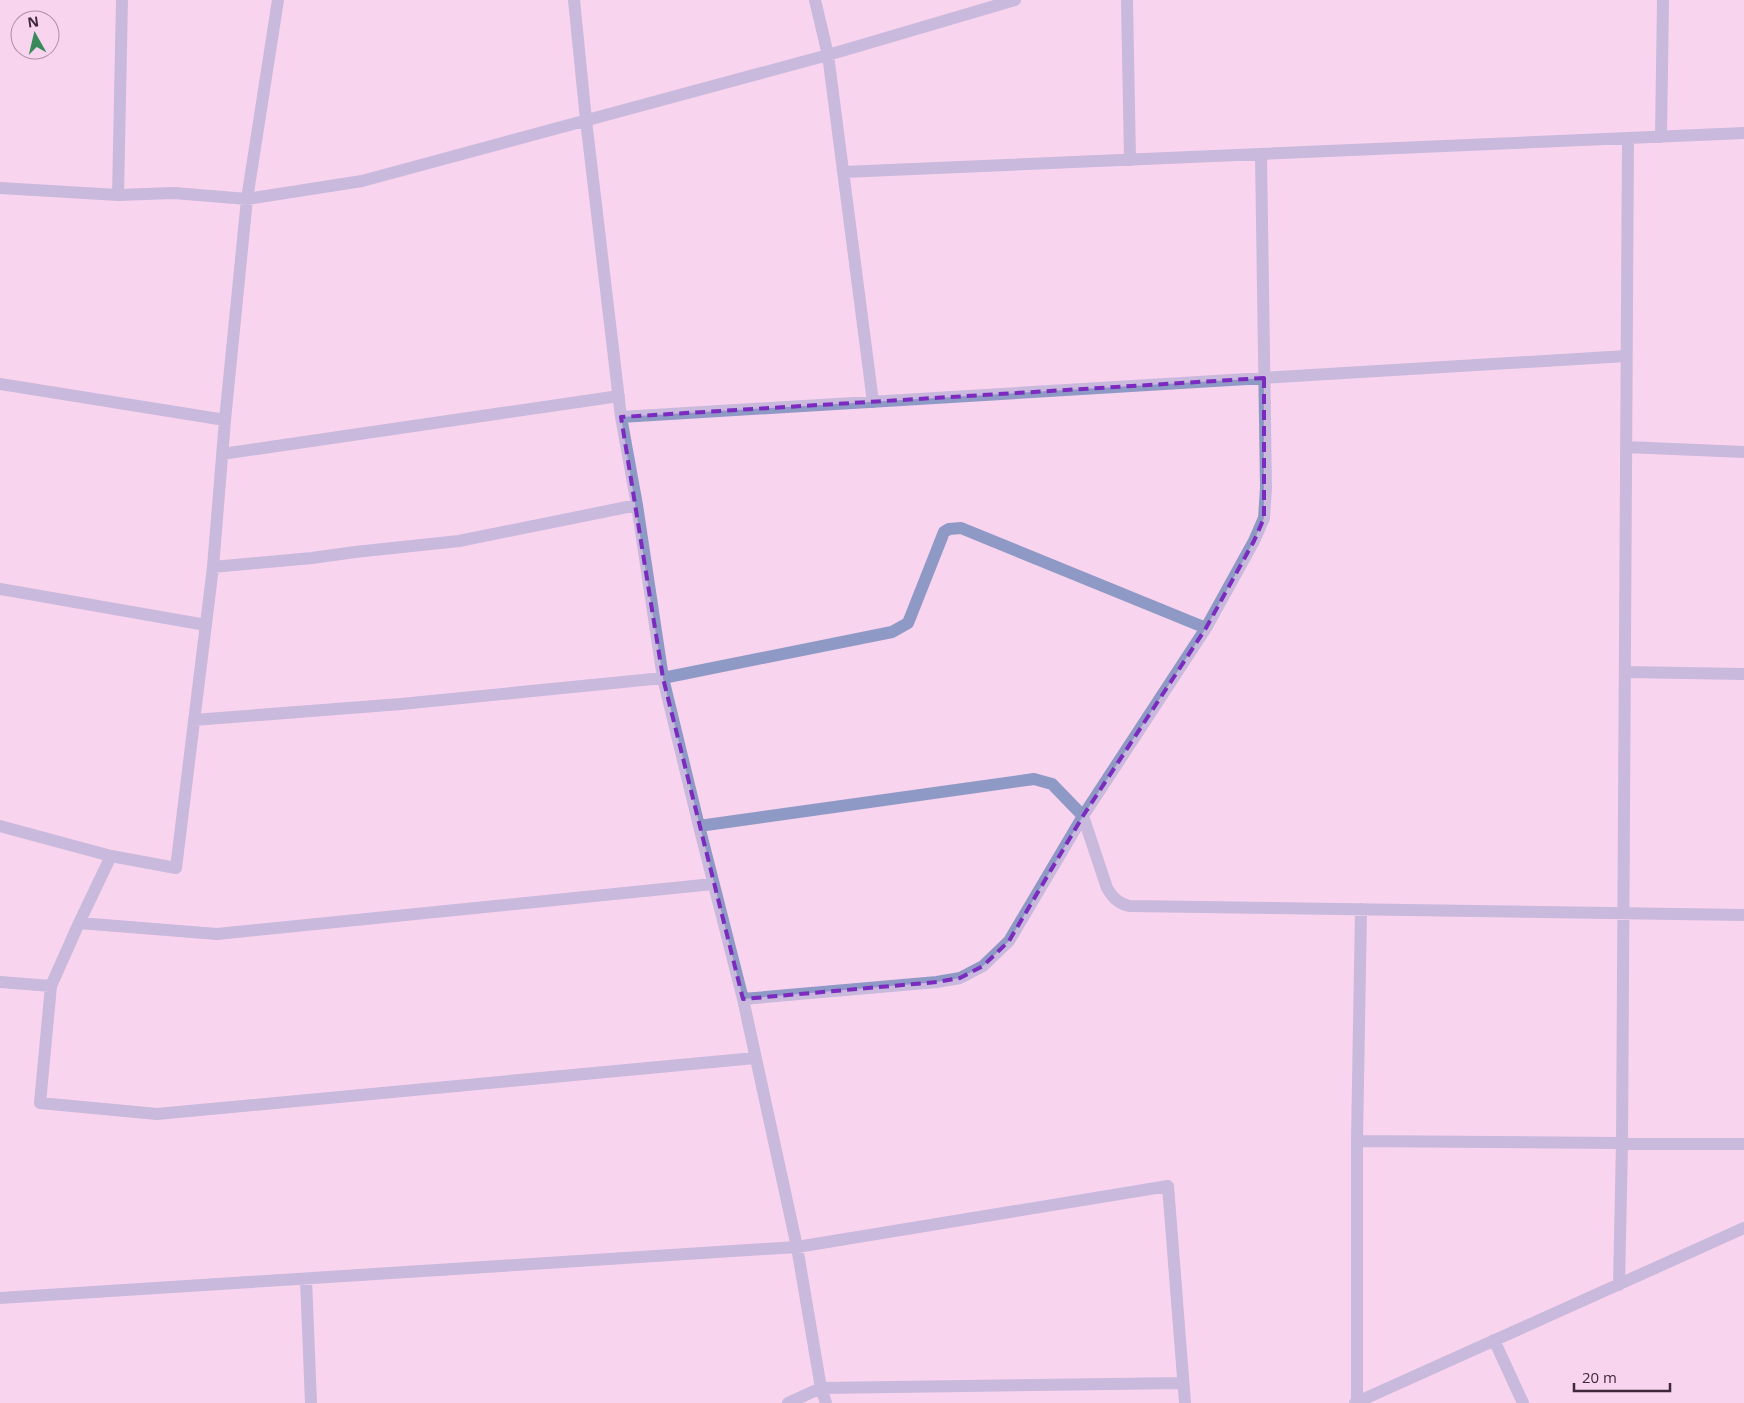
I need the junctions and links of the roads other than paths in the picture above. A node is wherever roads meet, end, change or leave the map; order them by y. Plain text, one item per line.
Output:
1 (122, 0) edge
2 (278, 0) edge
3 (574, 0) edge
4 (815, 0) edge
5 (1015, 0) edge
6 (1128, 0) edge
7 (1663, 0) edge
8 (828, 55) junction
9 (586, 120) junction
10 (1744, 133) edge
11 (1660, 137) junction
12 (1628, 138) junction
13 (1261, 155) junction
14 (1130, 160) junction
15 (844, 172) junction
16 (0, 188) edge
17 (118, 195) junction
18 (247, 199) junction
19 (1626, 356) junction
20 (1264, 378) junction
21 (0, 384) edge
22 (619, 396) junction
23 (874, 402) junction
24 (621, 417) junction
25 (225, 420) junction
26 (1626, 447) junction
27 (1744, 452) edge
28 (222, 454) junction
29 (636, 505) junction
30 (213, 568) junction
31 (0, 589) edge
32 (206, 625) junction
33 (1206, 628) junction
34 (1625, 672) junction
35 (1744, 674) edge
36 (663, 678) junction
37 (194, 720) junction
38 (1083, 816) junction
39 (0, 826) edge
40 (698, 826) junction
41 (112, 856) junction
42 (713, 884) junction
43 (1361, 909) junction
44 (1623, 913) junction
45 (1744, 915) edge
46 (79, 923) junction
47 (0, 982) edge
48 (51, 986) junction
49 (743, 999) junction
50 (755, 1058) junction
51 (1357, 1141) junction
52 (1622, 1144) junction
53 (1744, 1144) edge
54 (1744, 1228) edge
55 (797, 1247) junction
56 (306, 1279) junction
57 (1619, 1285) junction
58 (0, 1298) edge
59 (1494, 1340) junction
60 (1183, 1383) junction
61 (821, 1388) junction
62 (1356, 1402) edge
63 (311, 1403) edge
64 (788, 1403) edge
65 (826, 1403) edge
66 (1185, 1403) edge
67 (1523, 1403) edge

1 - 17 street
2 - 18 street
3 - 9 street
4 - 8 street
5 - 8 street
6 - 14 street
7 - 11 street
8 - 9 street
8 - 15 street
9 - 18 street
9 - 22 street
10 - 11 street
11 - 12 street
12 - 13 street
12 - 19 street
13 - 14 street
13 - 20 street
14 - 15 street
15 - 23 street
16 - 17 street
17 - 18 street
18 - 25 street
19 - 20 street
19 - 26 street
20 - 23 street
20 - 33 street
21 - 25 street
22 - 24 street
22 - 28 street
23 - 24 street
24 - 29 street
25 - 28 street
26 - 27 street
26 - 34 street
28 - 30 street
29 - 30 street
29 - 36 street
30 - 32 street
31 - 32 street
32 - 37 street
33 - 36 street
33 - 38 street
34 - 35 street
34 - 44 street
36 - 37 street
36 - 40 street
37 - 41 street
38 - 40 street
38 - 43 street
38 - 49 street
39 - 41 street
40 - 42 street
41 - 46 street
42 - 46 street
42 - 49 street
43 - 44 street
43 - 51 street
44 - 45 street
44 - 52 street
46 - 48 street
47 - 48 street
48 - 50 street
49 - 50 street
50 - 55 street
51 - 52 street
51 - 62 street
52 - 53 street
52 - 57 street
54 - 57 street
55 - 56 street
55 - 60 street
55 - 61 street
56 - 58 street
56 - 63 street
57 - 59 street
59 - 62 street
59 - 67 street
60 - 61 street
60 - 66 street
61 - 64 street
61 - 65 street

